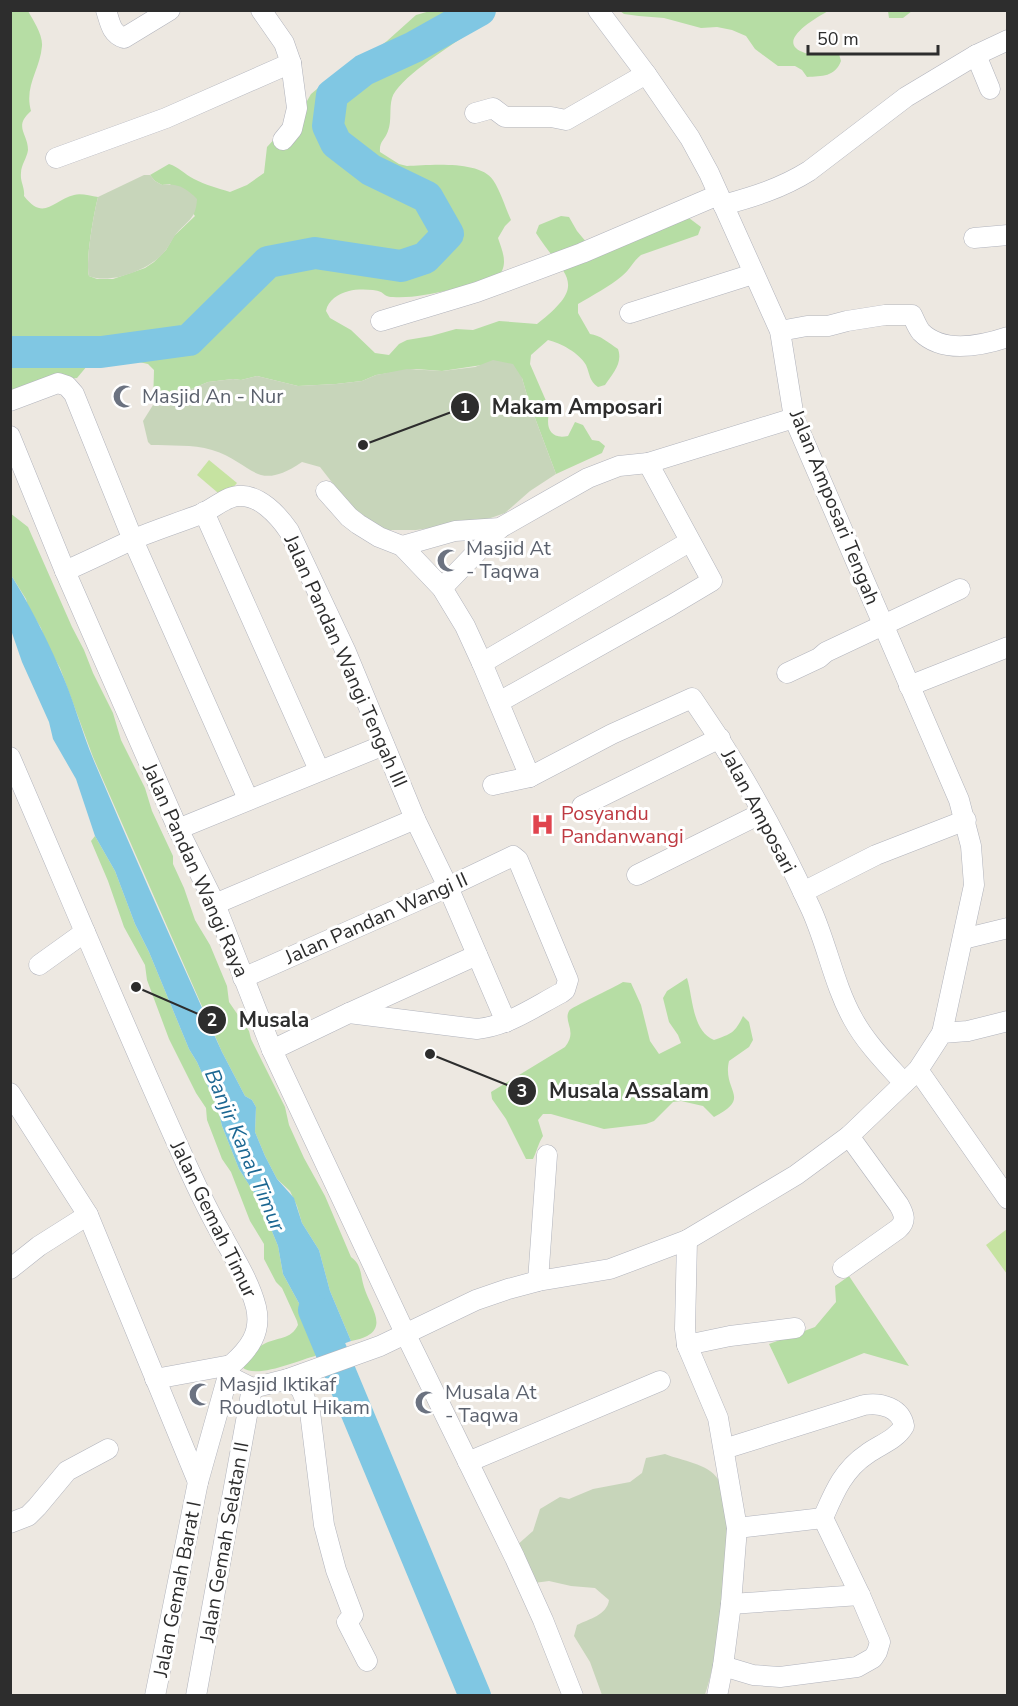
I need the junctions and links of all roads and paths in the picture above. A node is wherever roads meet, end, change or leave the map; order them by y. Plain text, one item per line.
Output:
1 (106, 10) edge
2 (170, 10) edge
3 (261, 10) edge
4 (598, 10) edge
5 (1008, 40) edge
6 (976, 55) junction
7 (291, 63) junction
8 (646, 74) junction
9 (990, 89) dead end
10 (475, 113) dead end
11 (283, 140) dead end
12 (56, 158) dead end
13 (721, 200) junction
14 (1008, 235) edge
15 (974, 238) dead end
16 (753, 274) junction
17 (630, 313) dead end
18 (381, 321) dead end
19 (780, 331) junction
20 (1008, 337) edge
21 (10, 401) edge
22 (794, 418) junction
23 (10, 436) edge
24 (648, 463) junction
25 (326, 491) dead end
26 (204, 512) junction
27 (500, 528) junction
28 (133, 540) junction
29 (689, 542) junction
30 (402, 546) junction
31 (65, 571) junction
32 (442, 588) junction
33 (960, 589) dead end
34 (884, 625) junction
35 (1008, 648) edge
36 (482, 663) junction
37 (787, 673) dead end
38 (909, 686) junction
39 (500, 702) junction
40 (720, 738) junction
41 (384, 745) junction
42 (10, 757) edge
43 (319, 770) junction
44 (530, 777) junction
45 (493, 784) dead end
46 (248, 799) junction
47 (582, 806) dead end
48 (762, 813) junction
49 (415, 819) junction
50 (966, 820) junction
51 (178, 829) junction
52 (637, 874) dead end
53 (448, 887) junction
54 (803, 892) junction
55 (215, 904) junction
56 (1008, 928) edge
57 (85, 932) junction
58 (963, 939) junction
59 (477, 956) junction
60 (39, 965) dead end
61 (243, 978) junction
62 (349, 1013) junction
63 (1008, 1021) edge
64 (506, 1022) junction
65 (942, 1033) junction
66 (272, 1050) junction
67 (911, 1077) junction
68 (10, 1093) edge
69 (849, 1136) junction
70 (548, 1155) dead end
71 (1008, 1199) edge
72 (88, 1215) junction
73 (687, 1240) junction
74 (843, 1268) dead end
75 (10, 1269) edge
76 (538, 1281) junction
77 (795, 1328) dead end
78 (405, 1333) junction
79 (687, 1345) junction
80 (229, 1371) junction
81 (155, 1379) junction
82 (288, 1379) junction
83 (660, 1381) dead end
84 (252, 1388) junction
85 (108, 1449) dead end
86 (724, 1449) junction
87 (468, 1462) junction
88 (198, 1482) junction
89 (823, 1518) junction
90 (10, 1523) edge
91 (737, 1528) junction
92 (860, 1595) junction
93 (730, 1604) junction
94 (367, 1661) dead end
95 (723, 1666) junction
96 (155, 1695) edge
97 (196, 1695) edge
98 (573, 1695) edge
99 (717, 1695) edge

1 - 2 street
3 - 7 street
4 - 8 street, Jalan Amposari Tengah
5 - 6 street
6 - 9 street
6 - 13 street
7 - 11 street
7 - 12 street
8 - 10 street
8 - 13 street, Jalan Amposari Tengah
13 - 16 street, Jalan Amposari Tengah
13 - 18 street
14 - 15 street
16 - 17 street
16 - 19 street, Jalan Amposari Tengah
19 - 20 street
19 - 22 street, Jalan Amposari Tengah
21 - 28 street
22 - 24 street
22 - 34 street, Jalan Amposari Tengah
23 - 31 street, Jalan Pandan Wangi Raya
24 - 27 street
24 - 29 street
25 - 30 street
26 - 28 street, Jalan Pandan Wangi Tengah III
26 - 41 street, Jalan Pandan Wangi Tengah III
26 - 43 street
27 - 30 street
27 - 32 street
28 - 31 street, Jalan Pandan Wangi Tengah III
28 - 46 street
29 - 36 street
29 - 39 street
30 - 32 street
31 - 51 street, Jalan Pandan Wangi Raya
32 - 36 street
33 - 34 street
34 - 37 street
34 - 38 street, Jalan Amposari Tengah
35 - 38 street
36 - 39 street
38 - 50 street, Jalan Amposari Tengah
39 - 44 street
40 - 44 street, Jalan Amposari
40 - 47 street
40 - 48 street, Jalan Amposari
41 - 43 street
41 - 49 street, Jalan Pandan Wangi Tengah III
42 - 57 street, Jalan Gemah Timur
43 - 46 street
44 - 45 street
46 - 51 street
48 - 52 street
48 - 54 street, Jalan Amposari
49 - 53 street, Jalan Pandan Wangi Tengah III
49 - 55 street
50 - 54 street
50 - 58 street, Jalan Amposari Tengah
51 - 55 street, Jalan Pandan Wangi Raya
53 - 59 street, Jalan Pandan Wangi Tengah III
53 - 61 street, Jalan Pandan Wangi II
53 - 64 street, Jalan Pandan Wangi II
54 - 67 street, Jalan Amposari
55 - 61 street, Jalan Pandan Wangi Raya
56 - 58 street
57 - 60 street
57 - 80 street, Jalan Gemah Timur
58 - 65 street, Jalan Amposari Tengah
59 - 62 street
59 - 64 street, Jalan Pandan Wangi Tengah III
61 - 66 street, Jalan Pandan Wangi Raya
62 - 64 street
62 - 66 street
63 - 65 street
65 - 67 street
66 - 78 street, Jalan Pandan Wangi Raya
67 - 69 street
67 - 71 street, Jalan Amposari
68 - 72 street
69 - 73 street
69 - 74 street
70 - 76 street
72 - 75 street
72 - 81 street
73 - 76 street
73 - 79 street
76 - 78 street
77 - 79 street
78 - 82 street
78 - 87 street, Jalan Pandan Wangi Raya
79 - 86 street
80 - 81 street
80 - 84 street
80 - 88 street, Jalan Gemah Timur
81 - 88 street
82 - 84 street
82 - 94 street
83 - 87 street
84 - 97 street, Jalan Gemah Selatan II
85 - 90 street
86 - 89 street
86 - 91 street
87 - 98 street, Jalan Pandan Wangi Raya
88 - 96 street, Jalan Gemah Barat I
89 - 91 street
89 - 92 street
91 - 93 street
92 - 93 street
92 - 95 street
93 - 95 street
95 - 99 street

